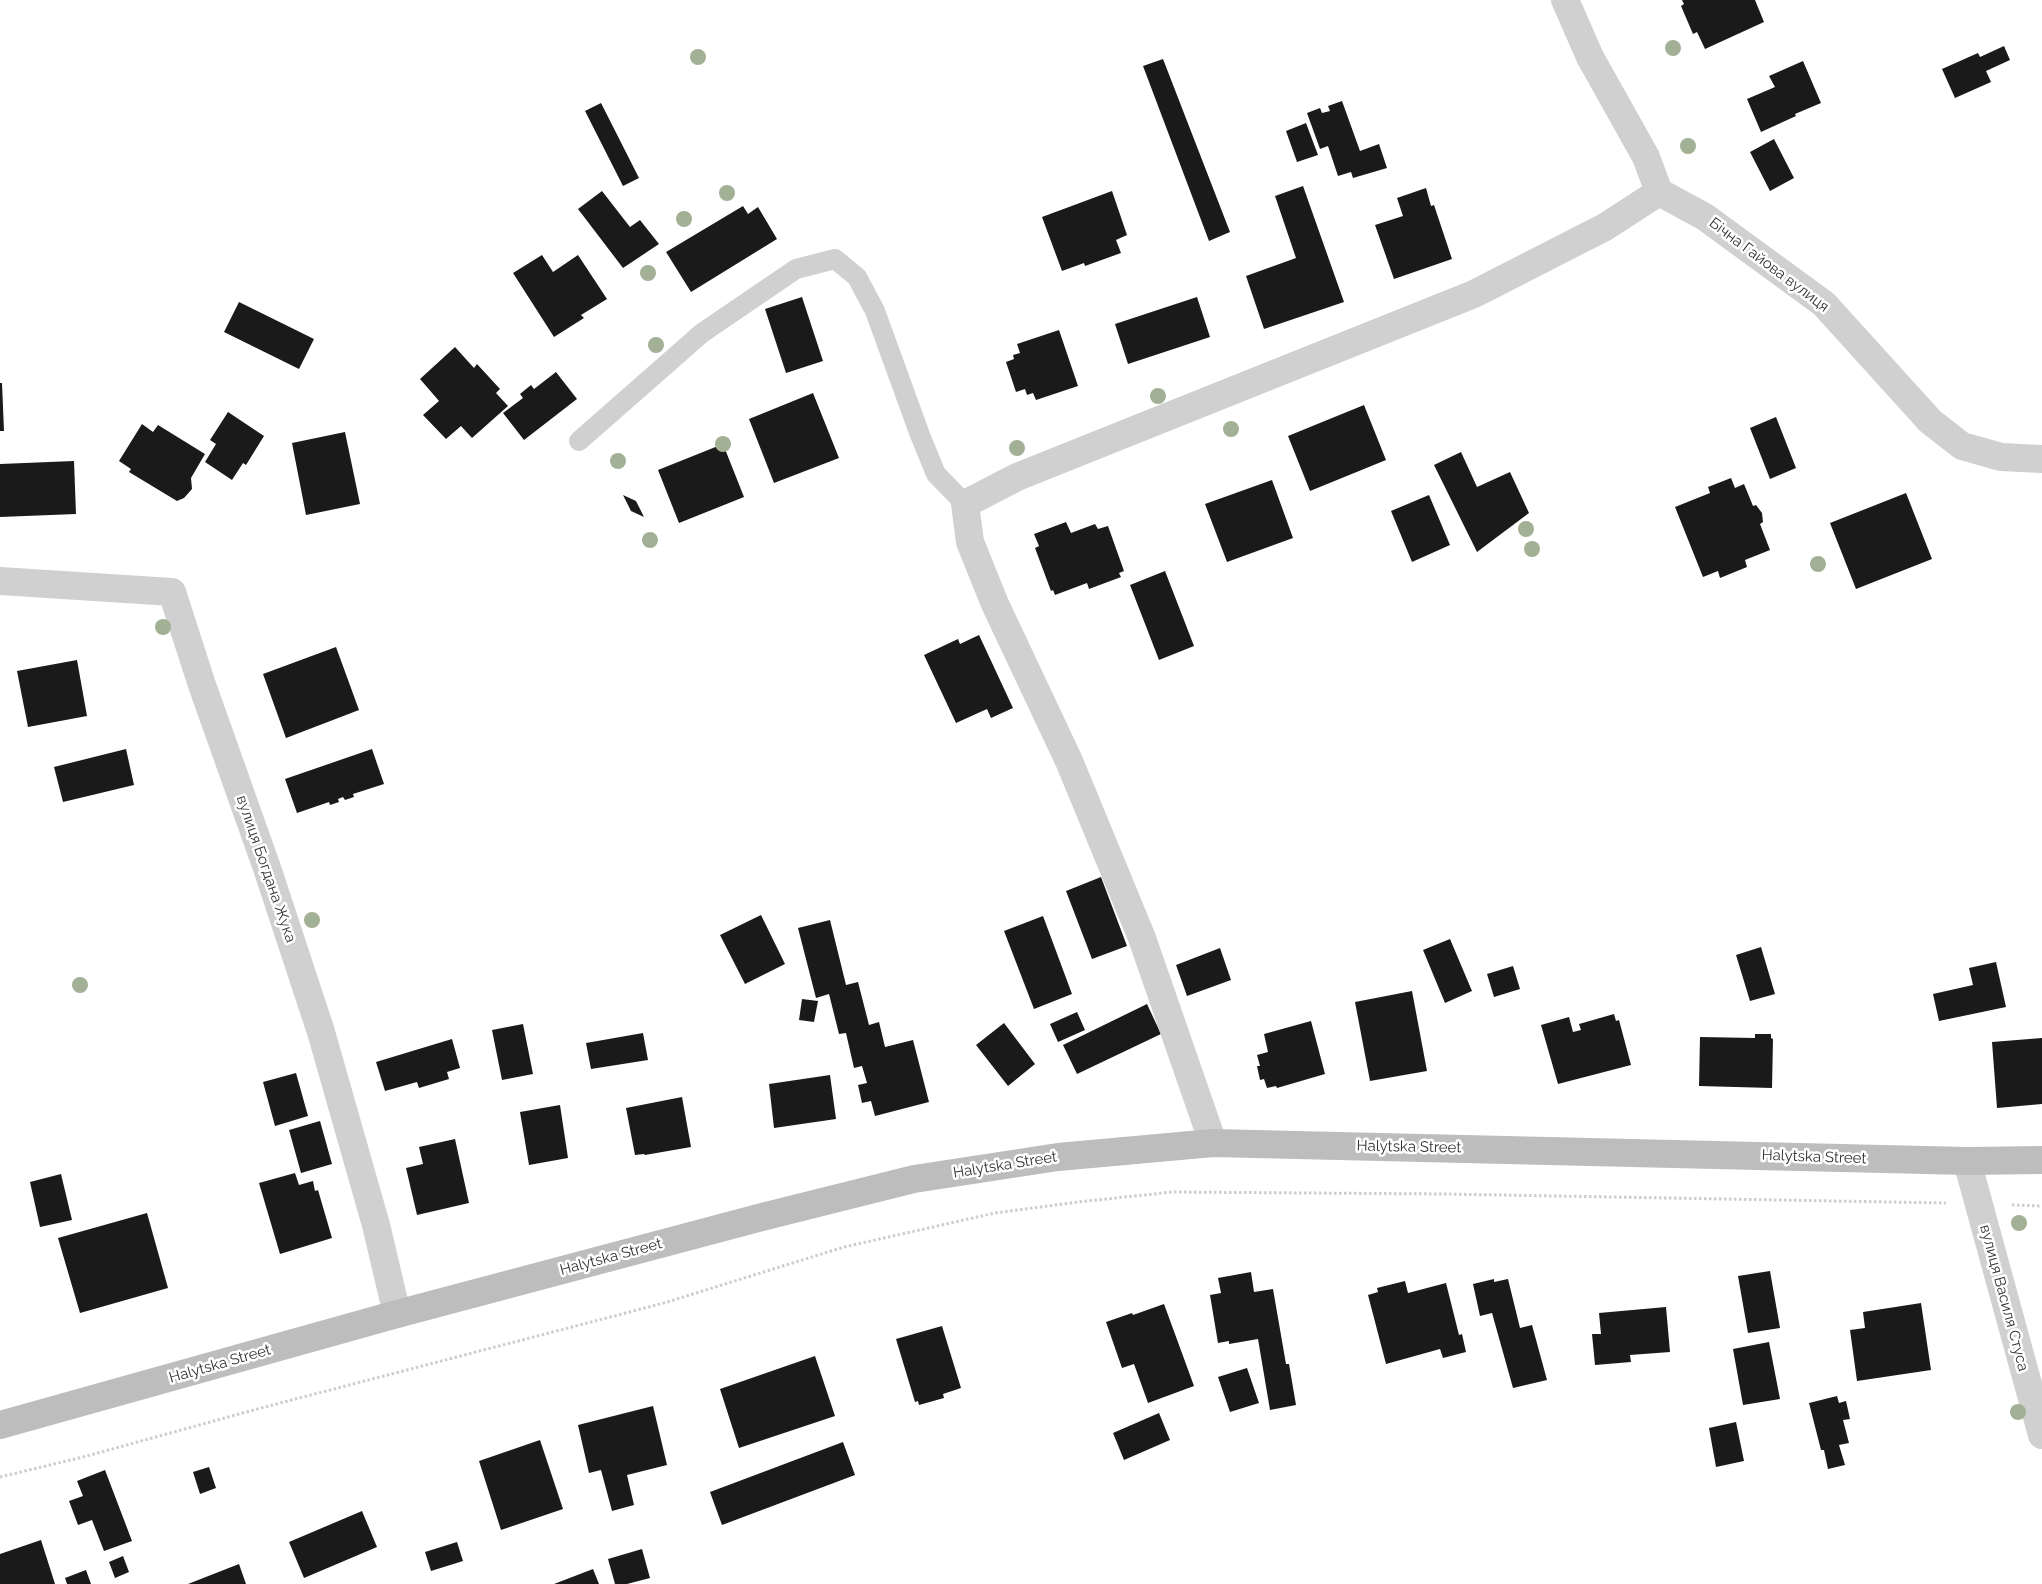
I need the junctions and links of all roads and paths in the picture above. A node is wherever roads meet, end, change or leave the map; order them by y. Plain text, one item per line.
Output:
1 (1565, 0) edge
2 (1659, 192) junction
3 (579, 441) dead end
4 (2042, 459) edge
5 (965, 504) junction
6 (0, 581) edge
7 (1213, 1143) junction
8 (1967, 1160) junction
9 (2042, 1160) edge
10 (1979, 1204) junction
11 (2042, 1206) edge
12 (397, 1314) junction
13 (0, 1425) edge
14 (2042, 1435) edge
15 (0, 1477) edge

1 - 2 street
2 - 4 street, Бічна Гайова вулиця
2 - 5 street
3 - 5 lane
5 - 7 street
6 - 12 street, вулиця Богдана Жука
7 - 8 street, Halytska Street
7 - 12 street, Halytska Street
8 - 9 street, Halytska Street
8 - 10 street, вулиця Василя Стуса
10 - 11 path
10 - 14 street, вулиця Василя Стуса
10 - 15 path
12 - 13 street, Halytska Street

